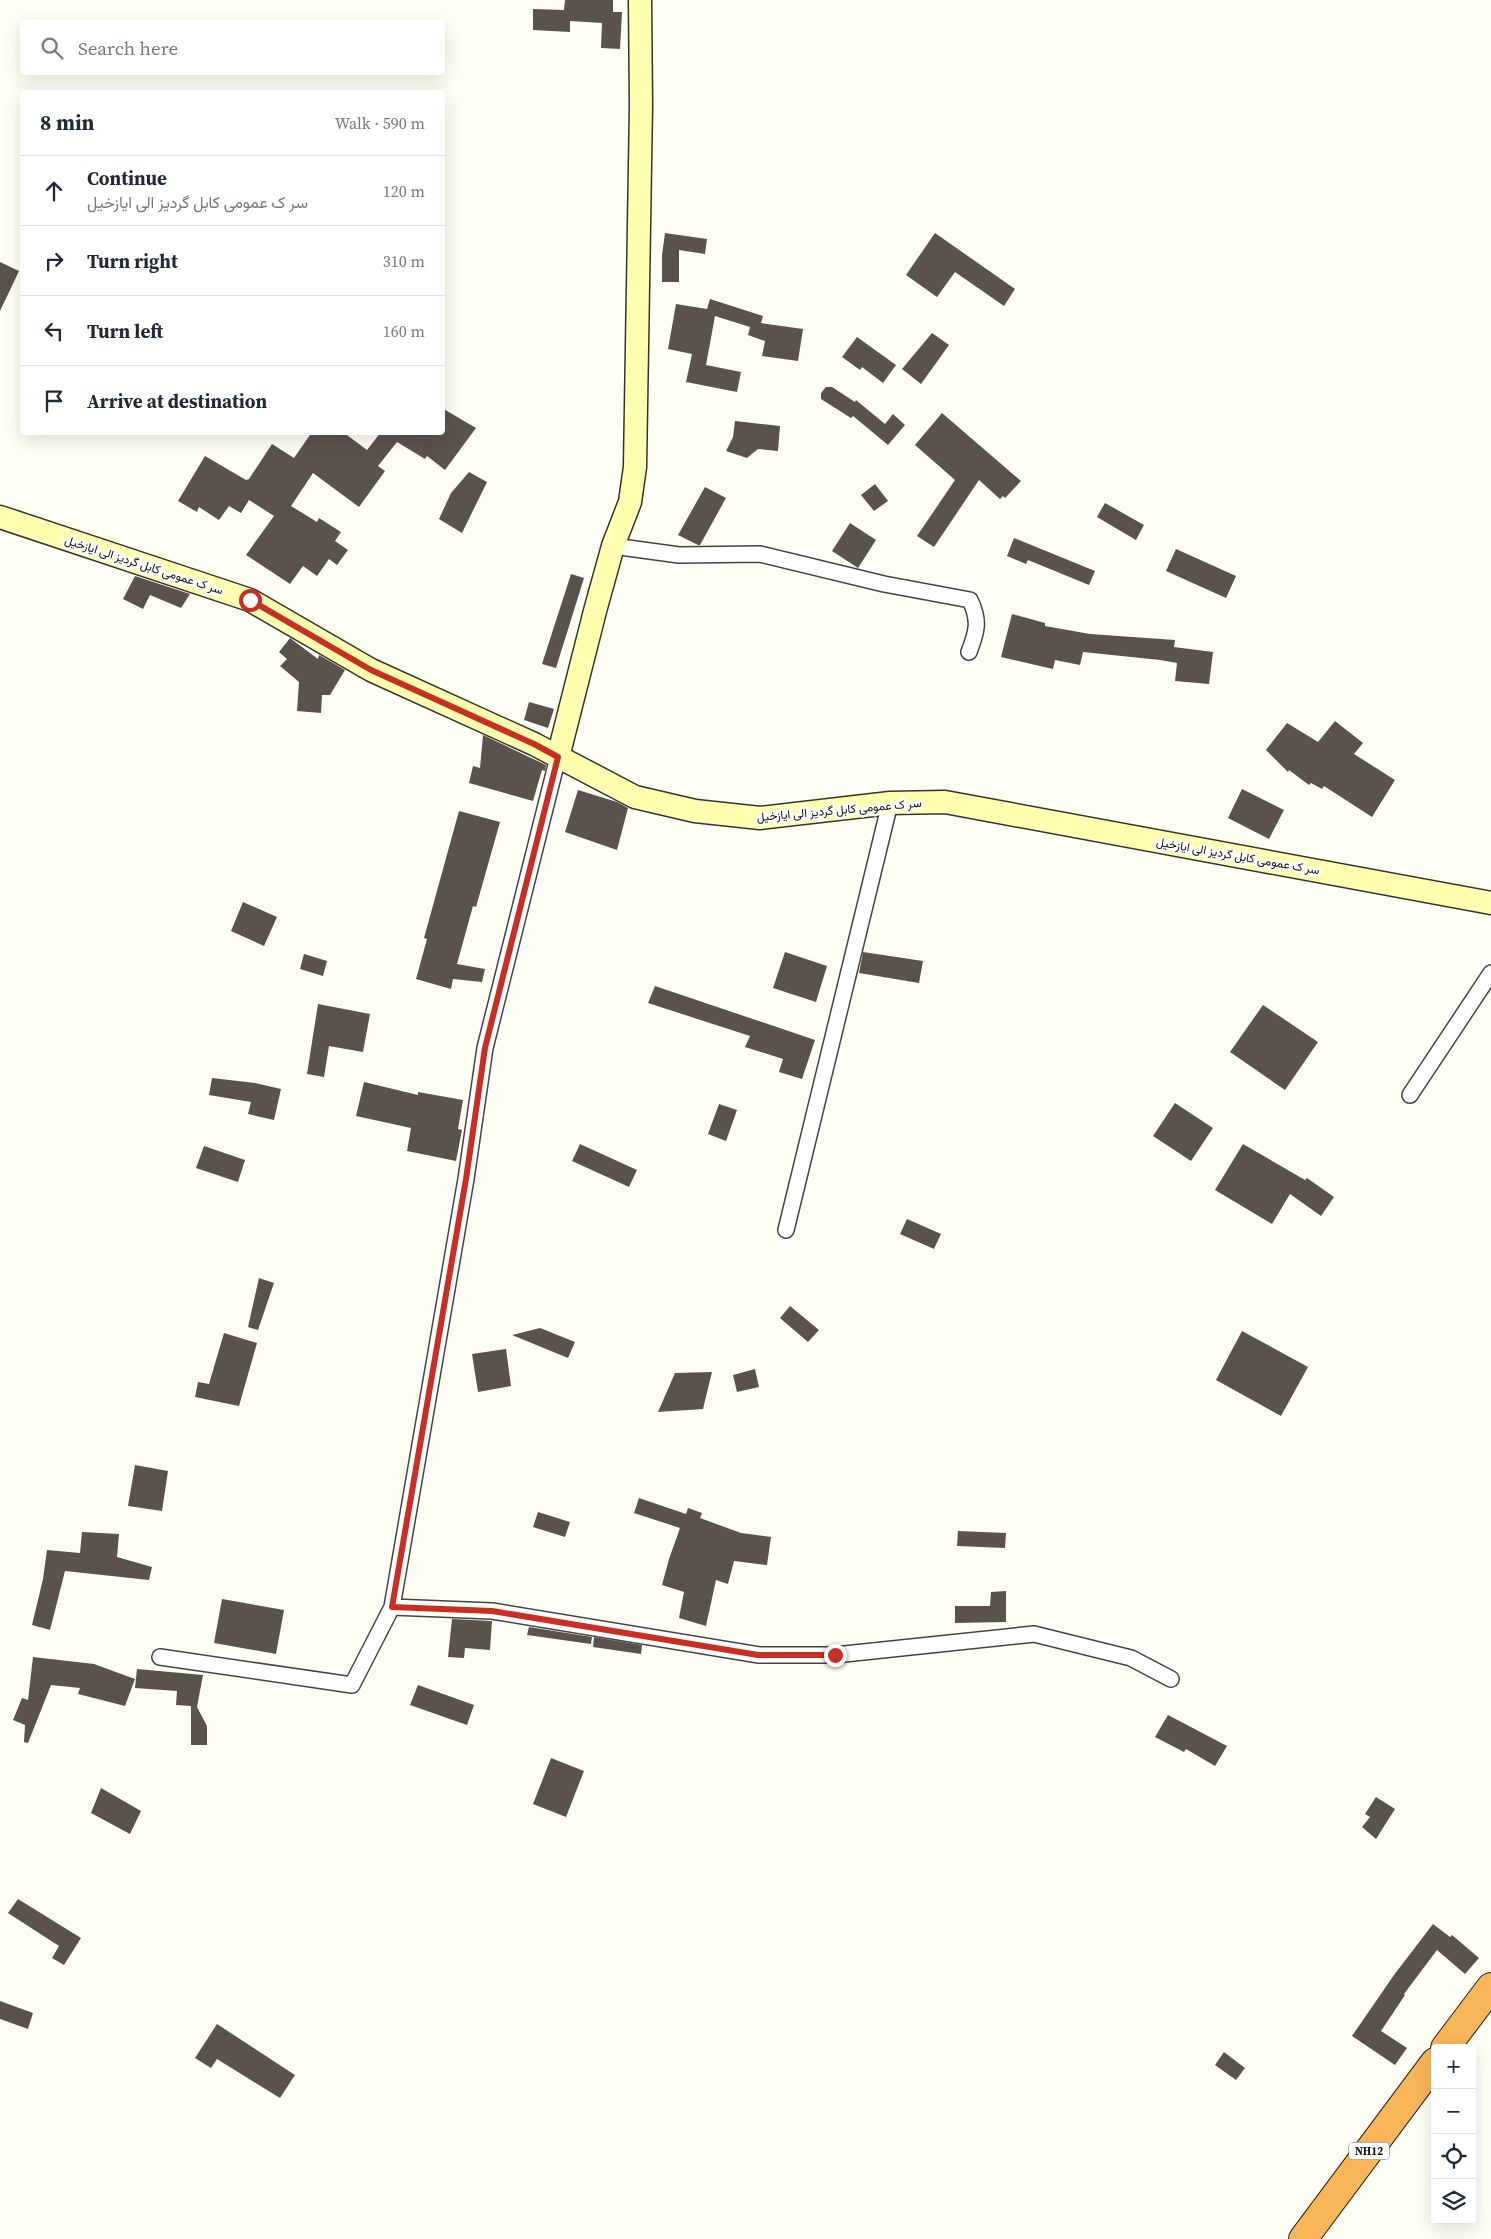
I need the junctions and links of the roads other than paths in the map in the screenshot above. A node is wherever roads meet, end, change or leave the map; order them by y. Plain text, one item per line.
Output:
1 (640, 0) edge
2 (0, 517) edge
3 (614, 546) junction
4 (969, 652) dead end
5 (558, 757) junction
6 (890, 803) junction
7 (1491, 903) edge
8 (1491, 973) edge
9 (1410, 1095) dead end
10 (786, 1230) dead end
11 (392, 1607) junction
12 (160, 1657) dead end
13 (1171, 1678) dead end
14 (1491, 1986) edge
15 (1449, 2044) edge
16 (1431, 2067) edge
17 (1303, 2239) edge

1 - 3 main road
2 - 5 main road, سر ک عمومی کابل گردیز الی ایازخیل
3 - 4 street
3 - 5 main road
5 - 6 main road, سر ک عمومی کابل گردیز الی ایازخیل
5 - 11 street
6 - 7 main road, سر ک عمومی کابل گردیز الی ایازخیل
6 - 10 street
8 - 9 street
11 - 12 street
11 - 13 street
14 - 15 highway
16 - 17 highway, NH12

